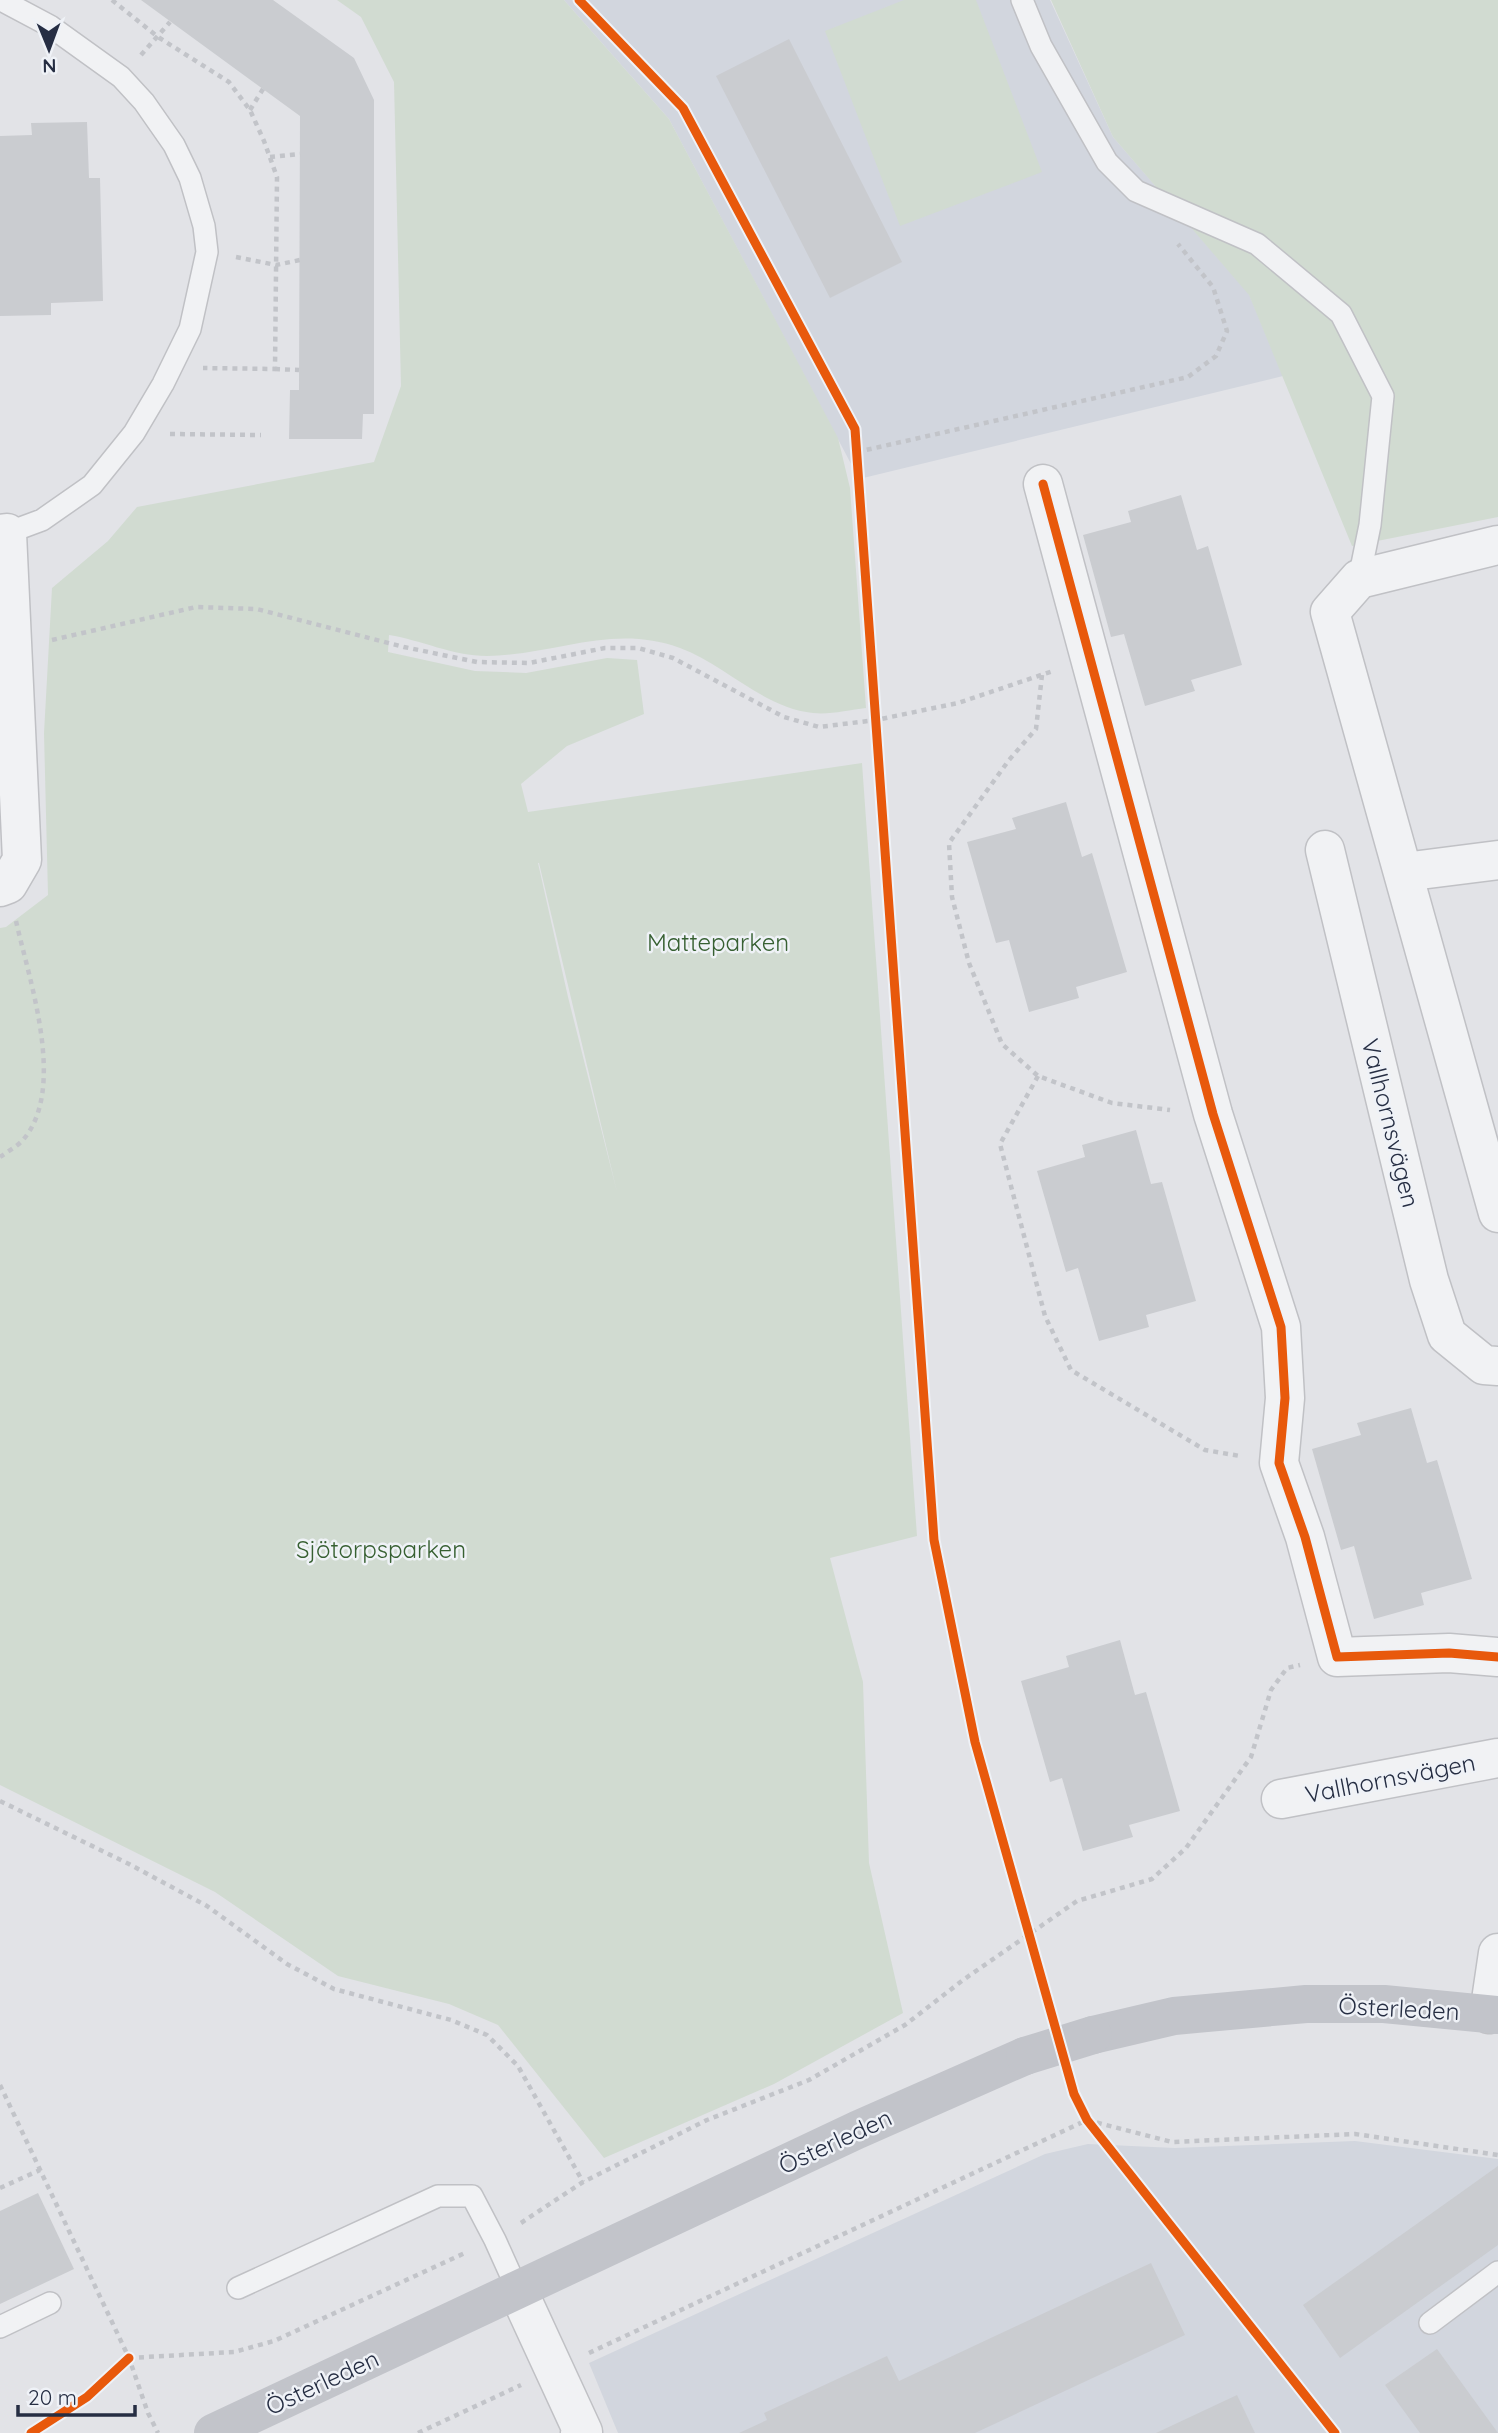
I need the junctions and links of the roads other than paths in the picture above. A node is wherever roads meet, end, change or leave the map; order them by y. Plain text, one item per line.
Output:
1 (1, 0) edge
2 (1022, 0) edge
3 (1043, 484) dead end
4 (2, 530) edge
5 (1498, 545) edge
6 (1359, 579) junction
7 (1325, 850) dead end
8 (1498, 860) edge
9 (1404, 873) junction
10 (4, 886) edge
11 (1498, 1213) edge
12 (1498, 1366) edge
13 (1498, 1657) edge
14 (1498, 1758) edge
15 (1281, 1799) dead end
16 (1498, 1953) edge
17 (1494, 2014) edge
18 (1498, 2272) edge
19 (238, 2288) dead end
20 (518, 2291) junction
21 (50, 2303) dead end
22 (1430, 2323) dead end
23 (0, 2328) edge
24 (582, 2432) edge
25 (213, 2433) edge

1 - 4 lane
2 - 6 lane
3 - 13 street
4 - 10 street
5 - 6 street
6 - 9 street
7 - 12 street, Vallhornsvägen
8 - 9 street
9 - 11 street
14 - 15 street, Vallhornsvägen
16 - 17 street
17 - 20 street, Österleden, bridge
18 - 22 lane
19 - 20 lane
20 - 24 street
20 - 25 street, Österleden
21 - 23 lane

